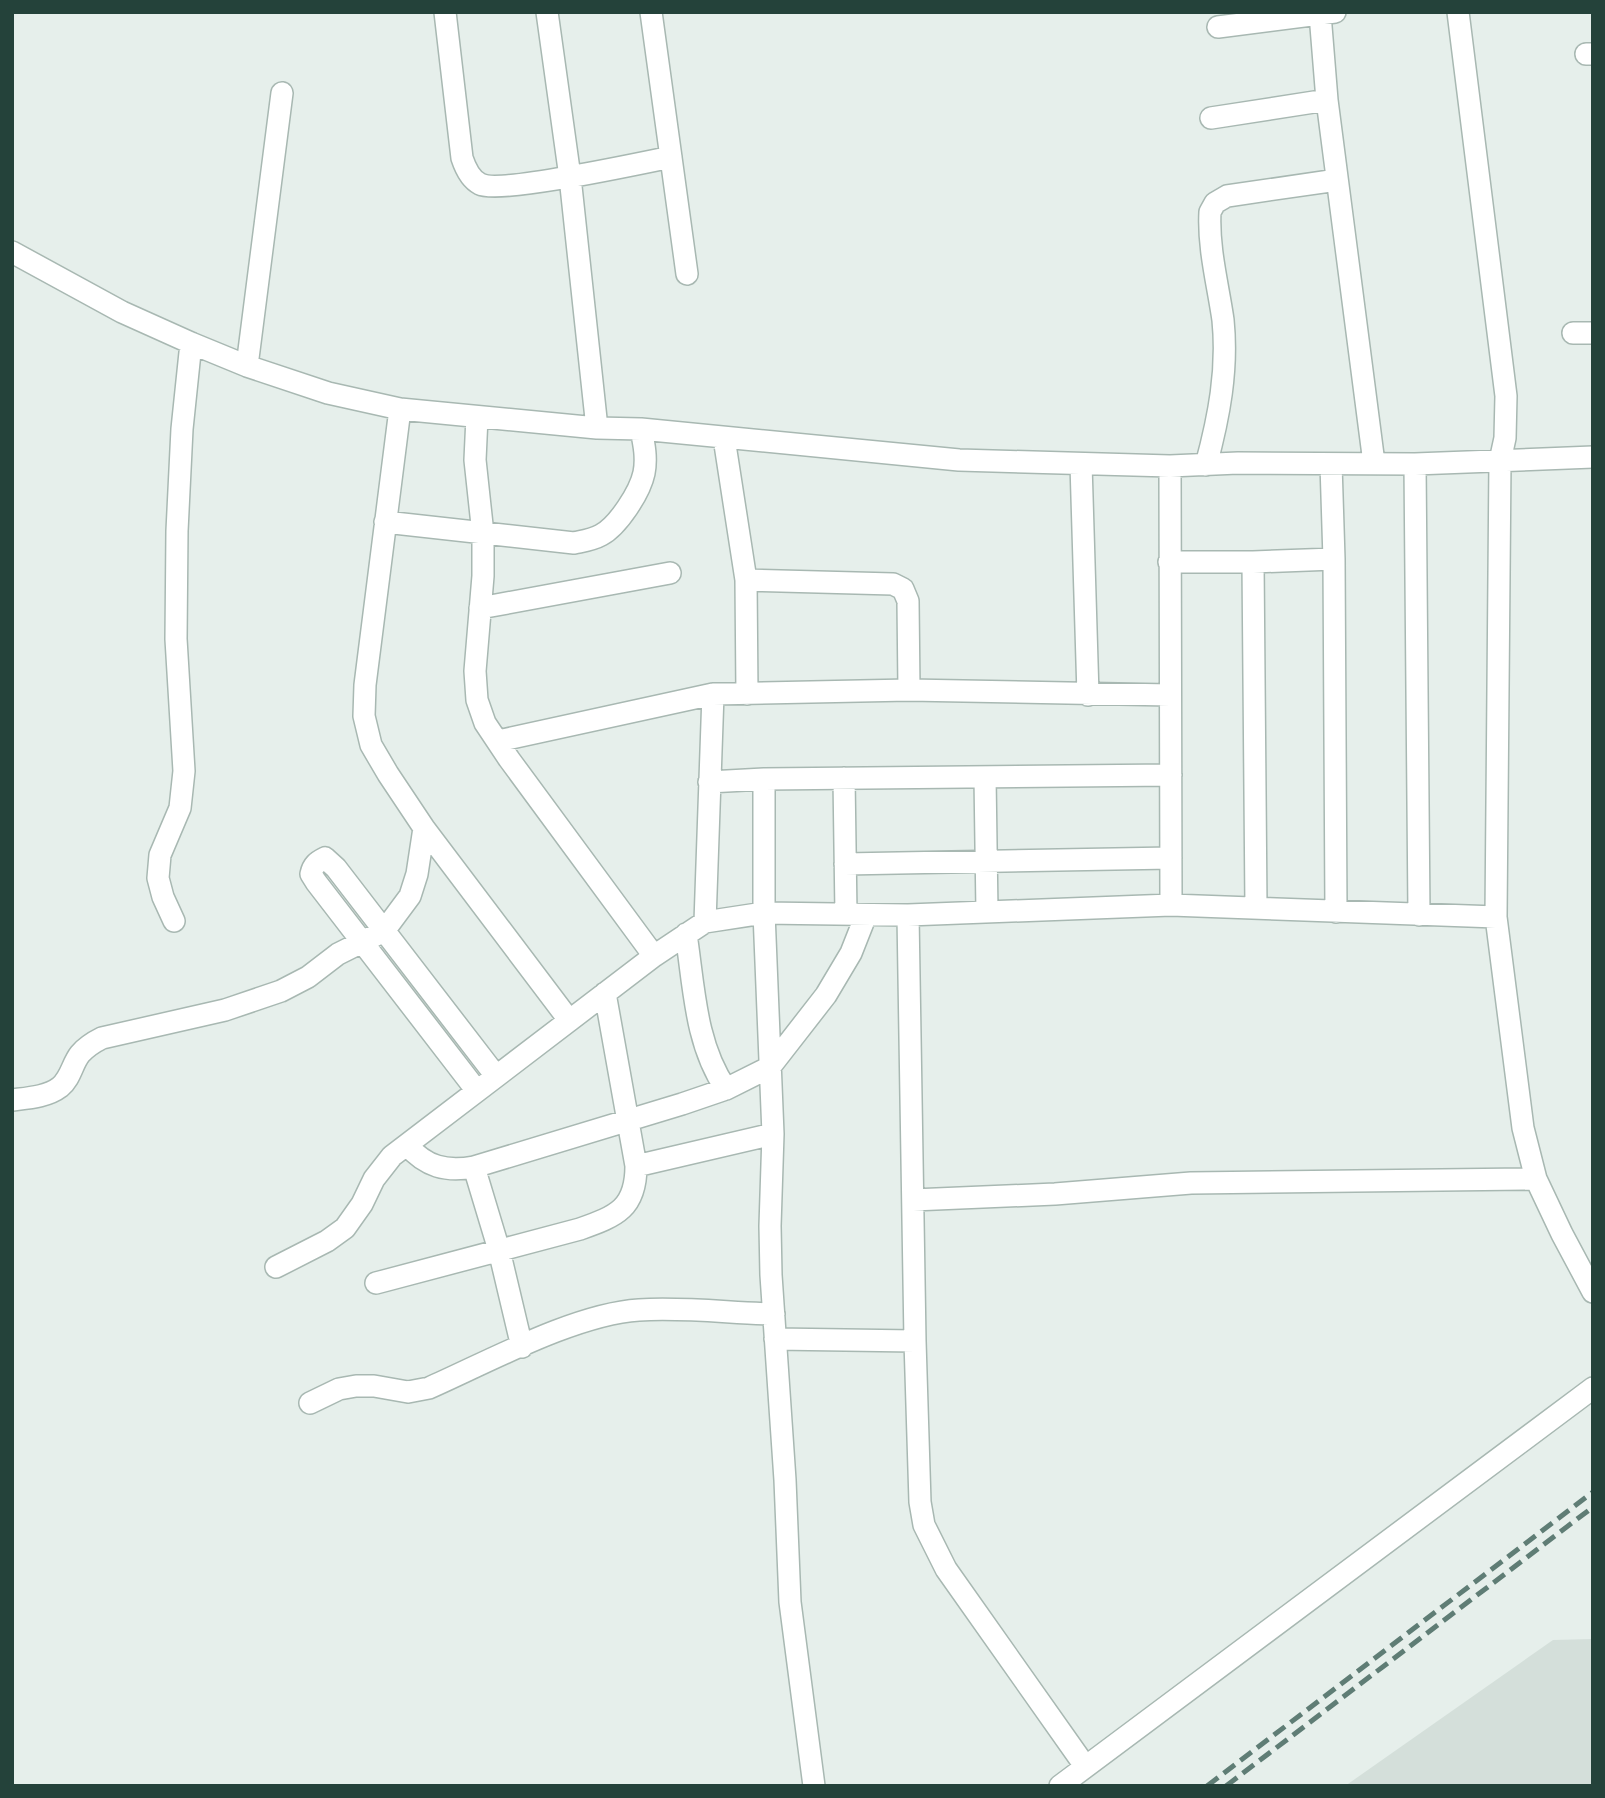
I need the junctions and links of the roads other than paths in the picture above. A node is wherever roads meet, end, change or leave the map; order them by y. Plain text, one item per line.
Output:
1 (445, 12) edge
2 (547, 12) edge
3 (651, 12) edge
4 (1458, 12) edge
5 (1327, 13) edge
6 (1218, 27) dead end
7 (282, 93) dead end
8 (1327, 100) junction
9 (1212, 118) dead end
10 (671, 158) junction
11 (570, 177) junction
12 (1337, 180) junction
13 (12, 252) edge
14 (687, 274) dead end
15 (191, 343) junction
16 (247, 366) junction
17 (400, 409) junction
18 (477, 416) junction
19 (597, 428) junction
20 (641, 429) junction
21 (724, 438) junction
22 (1593, 457) edge
23 (1500, 461) junction
24 (1374, 463) junction
25 (1081, 464) junction
26 (1331, 464) junction
27 (1415, 464) junction
28 (1206, 465) junction
29 (1170, 466) junction
30 (386, 522) junction
31 (483, 534) junction
32 (1334, 559) junction
33 (1169, 562) junction
34 (1253, 562) junction
35 (670, 573) dead end
36 (746, 580) junction
37 (481, 608) junction
38 (909, 690) junction
39 (713, 694) junction
40 (747, 694) junction
41 (1088, 695) junction
42 (1170, 695) junction
43 (498, 741) junction
44 (1171, 775) junction
45 (985, 777) junction
46 (844, 778) junction
47 (764, 779) junction
48 (709, 782) junction
49 (424, 828) junction
50 (1171, 858) junction
51 (987, 862) junction
52 (845, 864) junction
53 (1171, 905) junction
54 (1256, 907) junction
55 (987, 912) junction
56 (1336, 912) junction
57 (764, 913) junction
58 (856, 914) junction
59 (908, 915) junction
60 (1419, 915) junction
61 (1496, 917) junction
62 (174, 920) dead end
63 (705, 922) junction
64 (384, 930) junction
65 (686, 934) junction
66 (362, 941) junction
67 (654, 956) junction
68 (605, 993) junction
69 (569, 1020) junction
70 (770, 1067) junction
71 (496, 1076) junction
72 (726, 1089) junction
73 (477, 1091) junction
74 (12, 1100) edge
75 (629, 1119) junction
76 (773, 1134) junction
77 (407, 1145) junction
78 (636, 1166) junction
79 (474, 1167) junction
80 (1536, 1179) junction
81 (913, 1200) junction
82 (499, 1250) junction
83 (276, 1267) dead end
84 (376, 1283) dead end
85 (1593, 1292) edge
86 (774, 1314) junction
87 (775, 1339) junction
88 (915, 1341) junction
89 (522, 1347) junction
90 (1593, 1388) edge
91 (310, 1403) dead end
92 (1085, 1766) junction
93 (814, 1786) edge
94 (1060, 1786) edge

1 - 11 street
2 - 11 street
3 - 10 street
4 - 23 street
5 - 6 street
5 - 8 street
7 - 16 street
8 - 9 street
8 - 12 street
10 - 11 street
10 - 14 street
11 - 19 street
12 - 24 street
12 - 28 street
13 - 15 street
15 - 16 street
15 - 62 street
16 - 17 street
17 - 18 street
17 - 30 street
18 - 19 street
18 - 31 street
19 - 20 street
20 - 21 street
20 - 31 street
21 - 25 street
21 - 36 street
22 - 23 street
23 - 27 street
23 - 61 street
24 - 26 street
24 - 27 street
25 - 29 street
25 - 41 street
26 - 28 street
26 - 32 street
27 - 60 street
28 - 29 street
29 - 33 street
30 - 31 street
30 - 49 street
31 - 37 street
32 - 34 street
32 - 56 street
33 - 34 street
33 - 42 street
34 - 54 street
35 - 37 street
36 - 38 street
36 - 40 street
37 - 43 street
38 - 40 street
38 - 41 street
39 - 40 street
39 - 43 street
39 - 48 street
41 - 42 street
42 - 44 street
43 - 67 street
44 - 45 street
44 - 50 street
45 - 46 street
45 - 51 street
46 - 47 street
46 - 52 street
47 - 48 street
47 - 57 street
48 - 63 street
49 - 64 street
49 - 69 street
50 - 51 street
50 - 53 street
51 - 52 street
51 - 55 street
52 - 58 street
53 - 54 street
53 - 55 street
54 - 56 street
55 - 59 street
56 - 60 street
57 - 58 street
57 - 63 street
57 - 70 street
58 - 59 street
58 - 70 street
59 - 81 street
60 - 61 street
61 - 80 street
63 - 65 street
64 - 66 street
64 - 66 street
64 - 71 street
65 - 67 street
65 - 72 street
66 - 73 street
66 - 74 street
67 - 68 street
68 - 69 street
68 - 75 street
69 - 71 street
70 - 72 street
70 - 76 street
71 - 73 street
72 - 75 street
73 - 77 street
75 - 78 street
75 - 79 street
76 - 78 street
76 - 86 street
77 - 79 street
77 - 83 street
78 - 82 street
79 - 82 street
80 - 81 street
80 - 85 street
81 - 88 street
82 - 84 street
82 - 89 street
86 - 87 street
86 - 89 street
87 - 88 street
87 - 93 street
88 - 92 street
89 - 91 street
90 - 92 street
92 - 94 street

